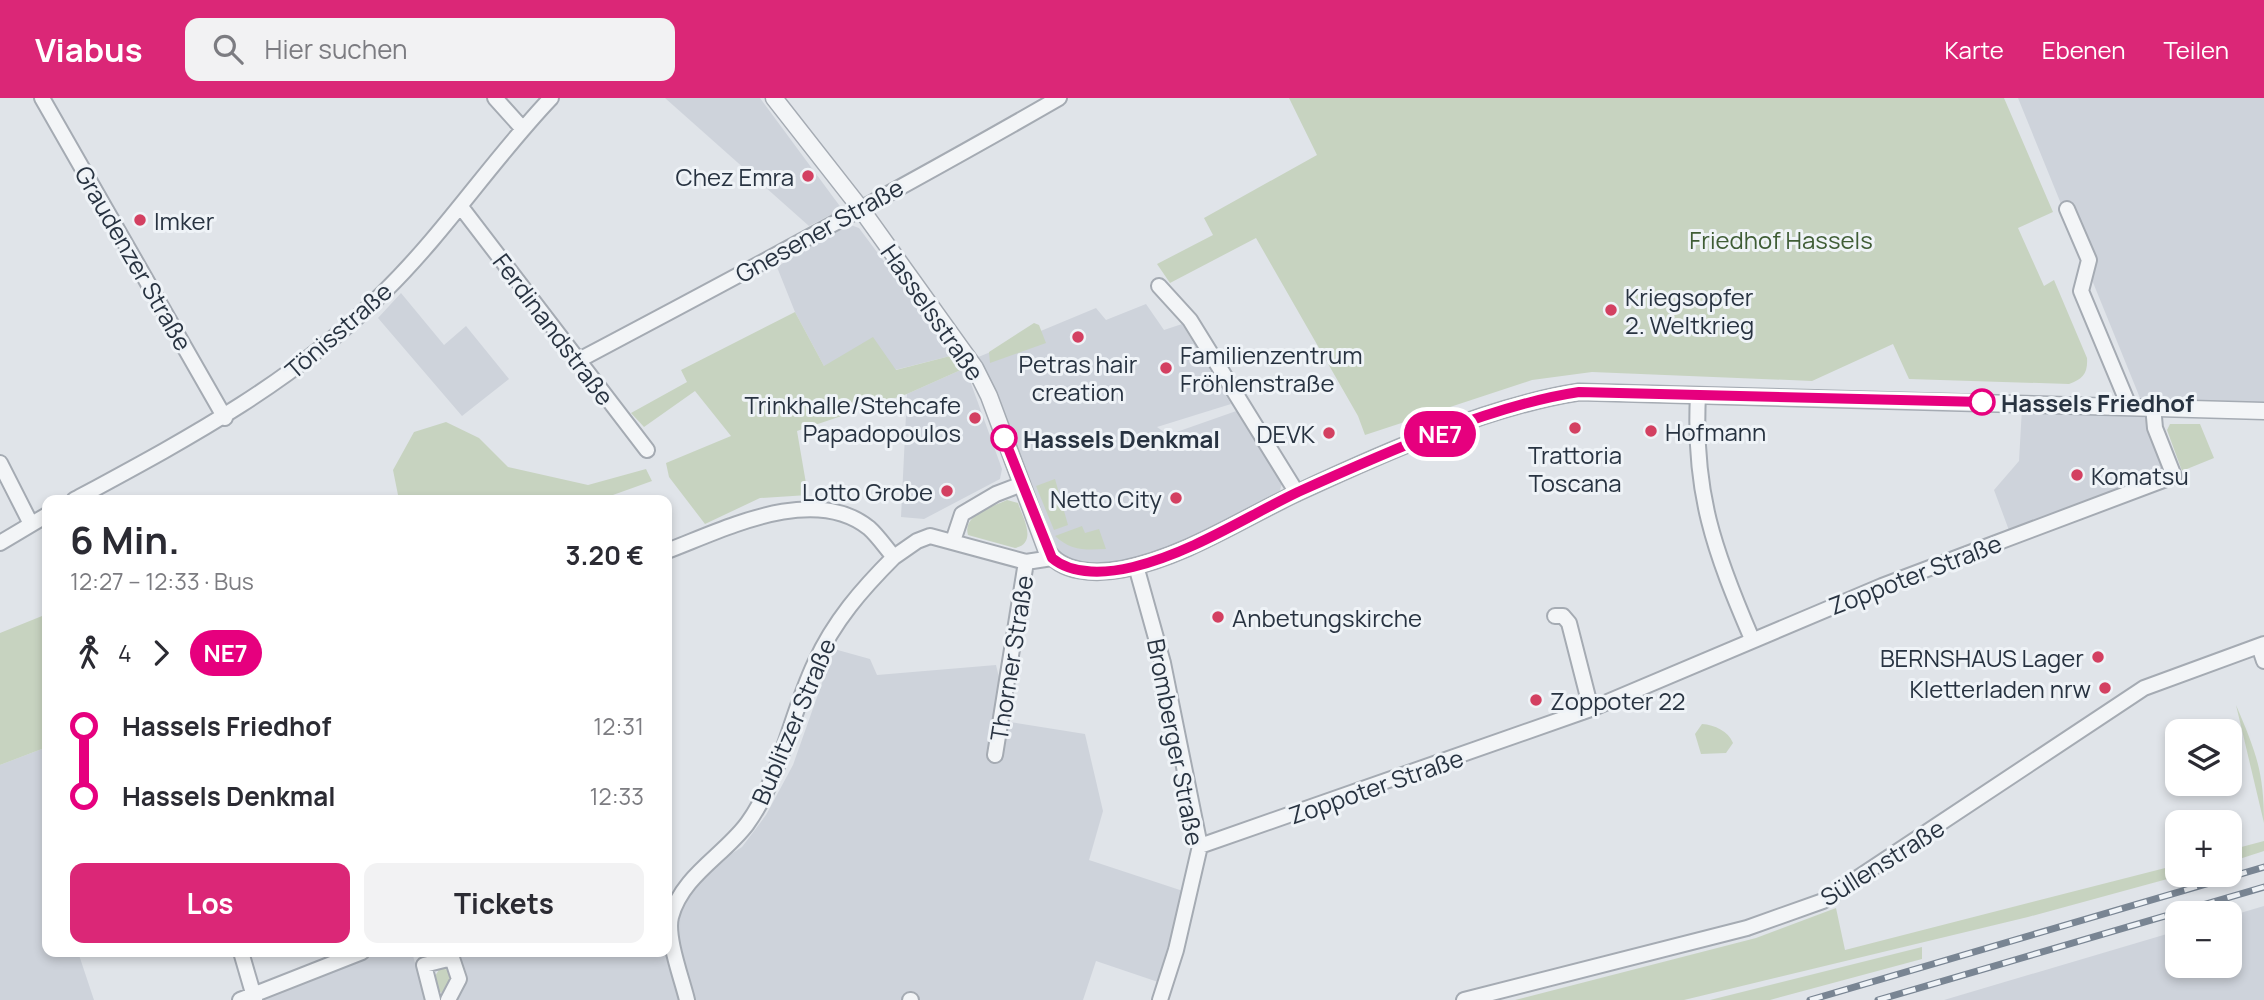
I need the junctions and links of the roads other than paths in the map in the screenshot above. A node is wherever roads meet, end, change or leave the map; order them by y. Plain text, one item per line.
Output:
1 (495, 98) edge
2 (551, 98) edge
3 (774, 98) edge
4 (1059, 98) edge
5 (48, 100) edge
6 (522, 128) junction
7 (461, 207) junction
8 (861, 209) junction
9 (2067, 209) dead end
10 (1159, 286) dead end
11 (579, 360) junction
12 (1698, 395) junction
13 (2129, 406) junction
14 (2153, 406) junction
15 (2264, 411) edge
16 (225, 418) junction
17 (648, 450) dead end
18 (0, 463) edge
19 (1022, 484) junction
20 (1297, 493) junction
21 (83, 495) edge
22 (42, 518) edge
23 (31, 524) junction
24 (953, 541) junction
25 (0, 543) edge
26 (672, 549) edge
27 (894, 557) junction
28 (1052, 558) junction
29 (1026, 562) junction
30 (1136, 566) junction
31 (1555, 615) dead end
32 (1752, 639) junction
33 (2262, 650) edge
34 (1591, 709) junction
35 (995, 755) dead end
36 (1200, 846) junction
37 (672, 912) edge
38 (672, 938) edge
39 (242, 957) edge
40 (350, 957) edge
41 (250, 998) edge
42 (433, 1000) edge
43 (448, 1000) edge
44 (687, 1000) edge
45 (1160, 1000) edge
46 (1464, 1000) edge

1 - 6 street
2 - 6 street, Tönisstraße
3 - 8 street, Hasselsstraße
4 - 8 street, Gnesener Straße
5 - 16 street, Graudenzer Straße
6 - 7 street, Tönisstraße
7 - 11 street, Ferdinandstraße
7 - 16 street, Tönisstraße
8 - 11 street, Gnesener Straße
8 - 19 street, Hasselsstraße
9 - 13 street
10 - 20 street
11 - 17 street, Ferdinandstraße
12 - 13 street
12 - 20 street
12 - 32 street
13 - 14 street
14 - 15 street
14 - 32 street, Zoppoter Straße
16 - 21 street, Tönisstraße
18 - 23 street
19 - 24 street
19 - 28 street, Hasselsstraße
20 - 30 street
22 - 23 street
23 - 25 street
24 - 27 street, Bublitzer Straße
24 - 29 street, Bublitzer Straße
26 - 27 street
27 - 37 street, Bublitzer Straße
28 - 29 street
28 - 30 street
29 - 35 street, Thorner Straße
30 - 36 street, Bromberger Straße
31 - 34 street
32 - 34 street, Zoppoter Straße
33 - 46 street, Süllenstraße
34 - 36 street, Zoppoter Straße
36 - 45 street, Bromberger Straße
38 - 44 street, Bublitzer Straße
39 - 41 street
40 - 41 street
42 - 43 street

